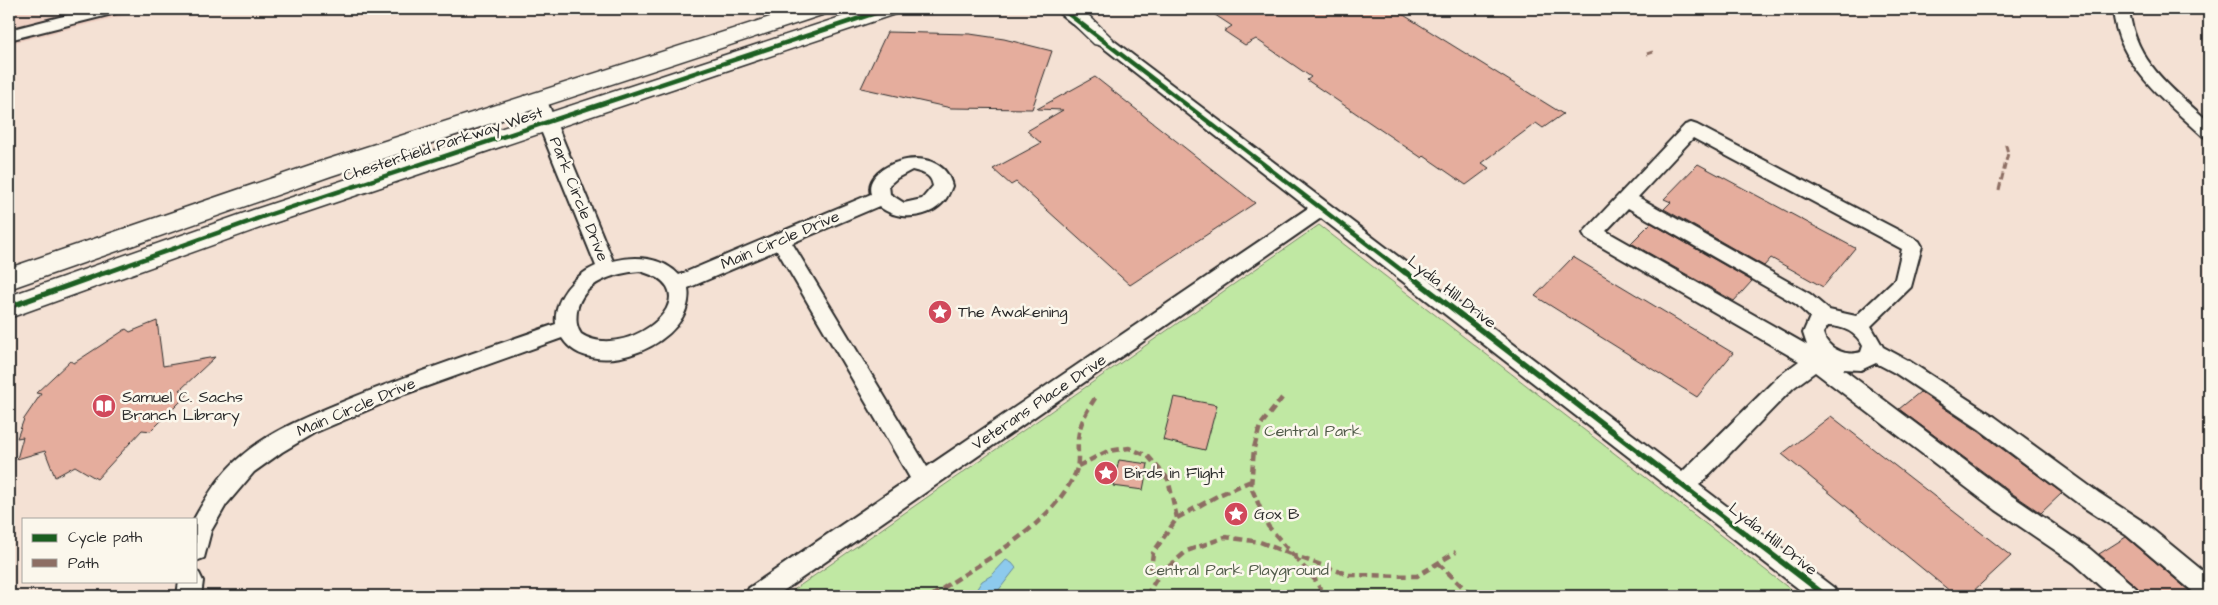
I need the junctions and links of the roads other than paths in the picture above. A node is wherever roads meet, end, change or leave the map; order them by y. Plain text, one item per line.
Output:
1 (110, 9) edge
2 (817, 9) edge
3 (887, 9) edge
4 (1062, 9) edge
5 (1069, 9) edge
6 (2121, 9) edge
7 (9, 35) edge
8 (1102, 40) junction
9 (543, 111) junction
10 (2209, 132) edge
11 (882, 197) dead end
12 (1626, 198) junction
13 (1322, 208) junction
14 (780, 239) junction
15 (607, 269) junction
16 (9, 279) edge
17 (677, 284) junction
18 (9, 307) edge
19 (1825, 318) junction
20 (1858, 326) junction
21 (567, 328) junction
22 (1873, 352) junction
23 (1820, 357) junction
24 (924, 481) junction
25 (1683, 486) junction
26 (198, 540) edge
27 (191, 582) edge
28 (2209, 591) edge
29 (189, 596) edge
30 (757, 596) edge
31 (1826, 596) edge
32 (2128, 596) edge

1 - 7 street
2 - 9 street, Chesterfield Parkway West
3 - 9 street, Chesterfield Parkway West
4 - 8 street, Lydia Hill Drive
5 - 8 street
6 - 10 street
8 - 13 street, Lydia Hill Drive
9 - 15 street, Park Circle Drive
9 - 16 street, Chesterfield Parkway West
9 - 18 street, Chesterfield Parkway West
11 - 14 street, Main Circle Drive
12 - 19 street
12 - 20 street
12 - 23 street
13 - 24 street, Veterans Place Drive
13 - 25 street, Lydia Hill Drive
14 - 17 street, Main Circle Drive
14 - 24 street
15 - 17 street
15 - 21 street
17 - 21 street
19 - 20 street
19 - 23 street
20 - 22 street
21 - 26 street, Main Circle Drive
22 - 23 street
22 - 28 street
23 - 25 street
23 - 32 street
24 - 30 street, Veterans Place Drive
25 - 31 street, Lydia Hill Drive
27 - 29 street

